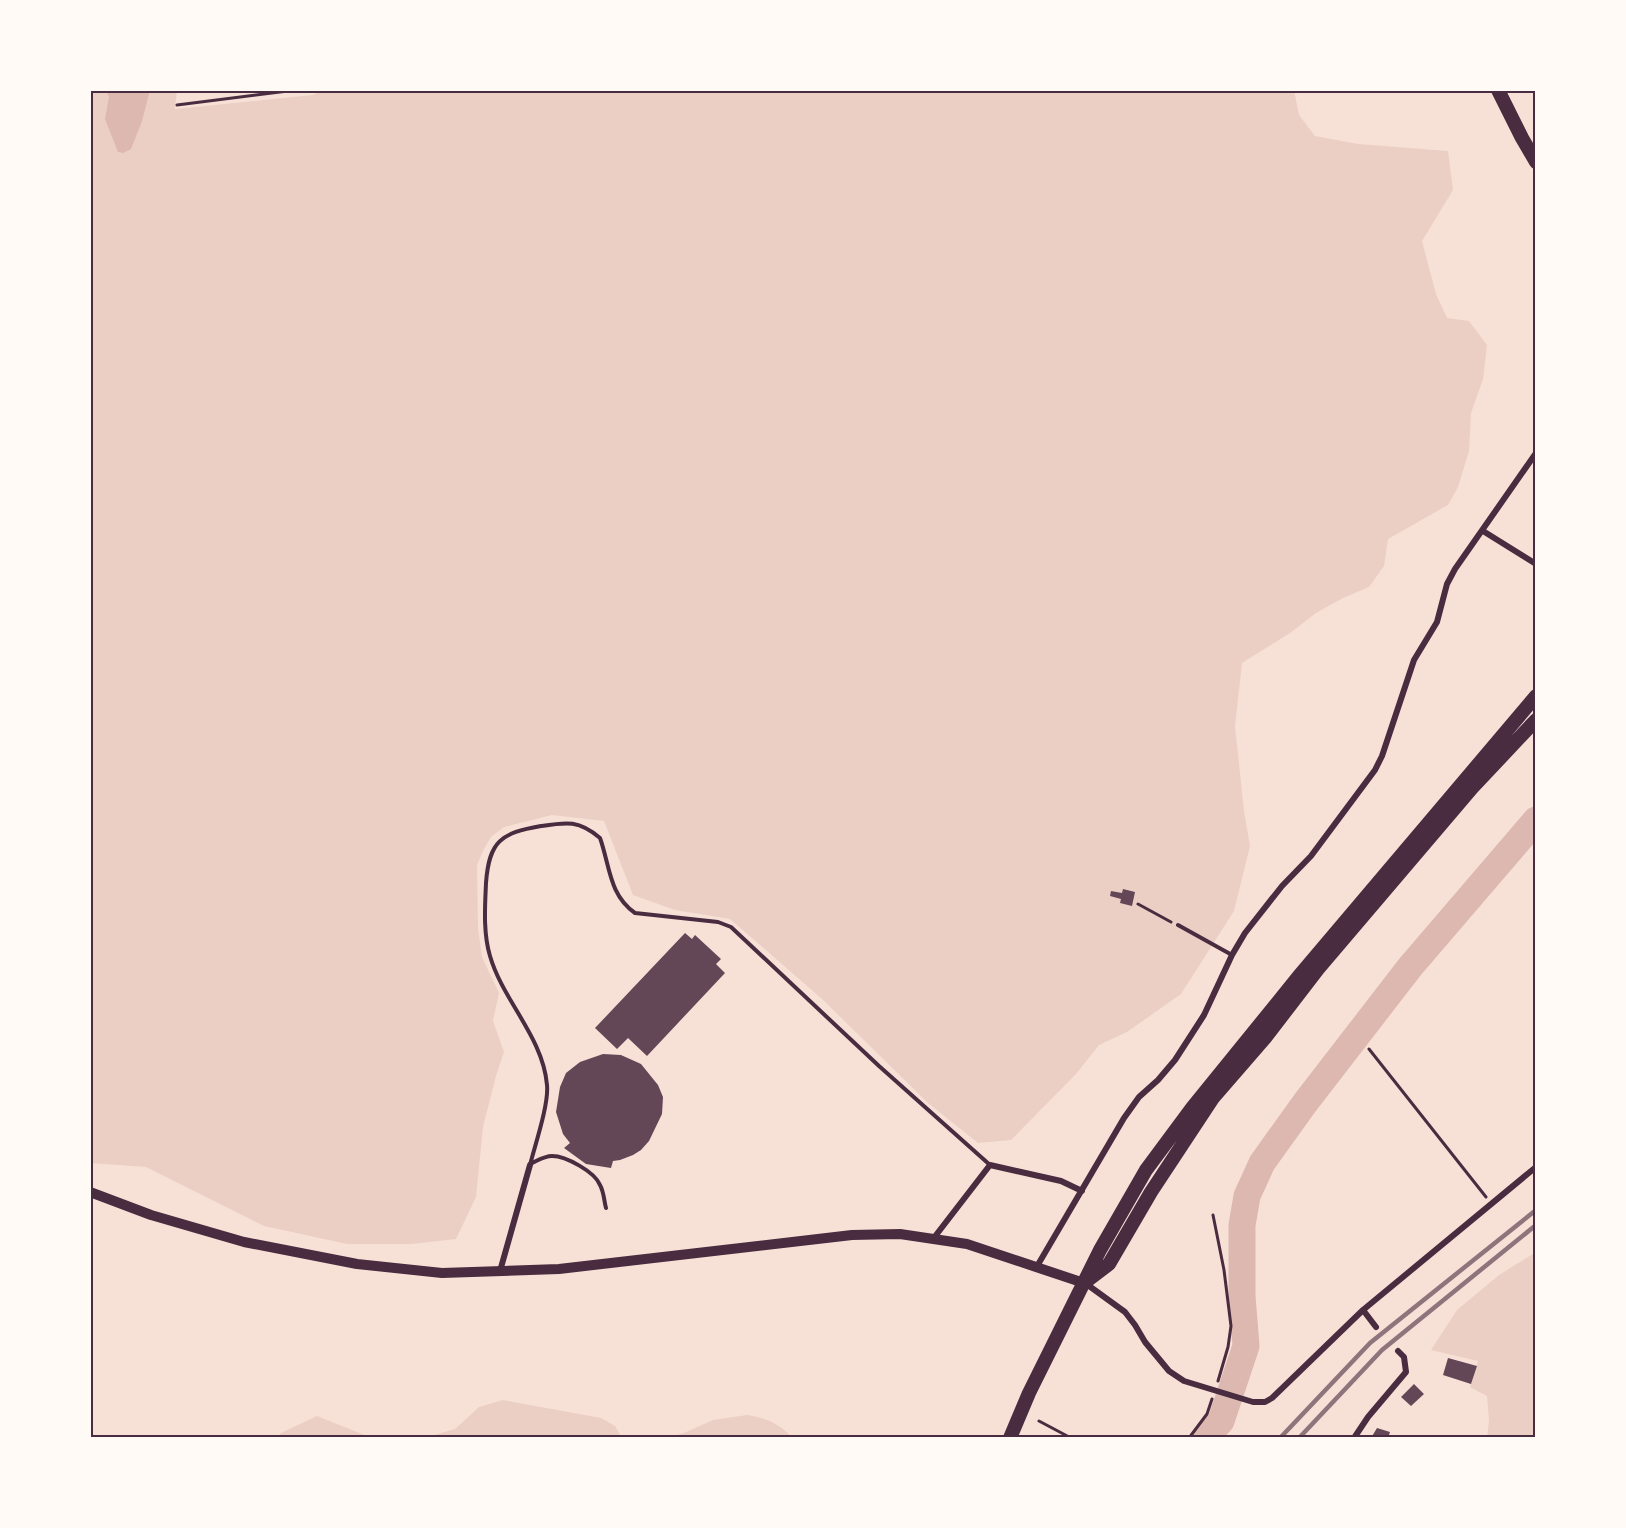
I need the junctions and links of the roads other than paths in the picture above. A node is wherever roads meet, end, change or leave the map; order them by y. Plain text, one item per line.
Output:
1 (1498, 90) edge
2 (1536, 162) edge
3 (1536, 453) edge
4 (1484, 531) junction
5 (1536, 564) edge
6 (1536, 696) edge
7 (1536, 720) edge
8 (1178, 925) road end
9 (1232, 955) junction
10 (530, 1165) junction
11 (990, 1165) junction
12 (1536, 1167) edge
13 (1082, 1191) junction
14 (90, 1192) edge
15 (606, 1208) dead end
16 (933, 1239) junction
17 (1036, 1269) junction
18 (500, 1271) junction
19 (1084, 1283) junction
20 (1363, 1310) junction
21 (1376, 1327) dead end
22 (1398, 1351) dead end
23 (1010, 1438) edge
24 (1354, 1438) edge

1 - 2 main road
3 - 4 street
4 - 5 street
4 - 9 street
6 - 19 main road
7 - 19 main road
8 - 9 lane
9 - 13 street
10 - 11 lane
10 - 15 lane
10 - 18 street
11 - 13 street
11 - 16 street
12 - 20 street
13 - 17 street
14 - 18 street
16 - 17 street
16 - 18 street
17 - 19 street
19 - 20 street
19 - 23 main road
20 - 21 street
22 - 24 street

